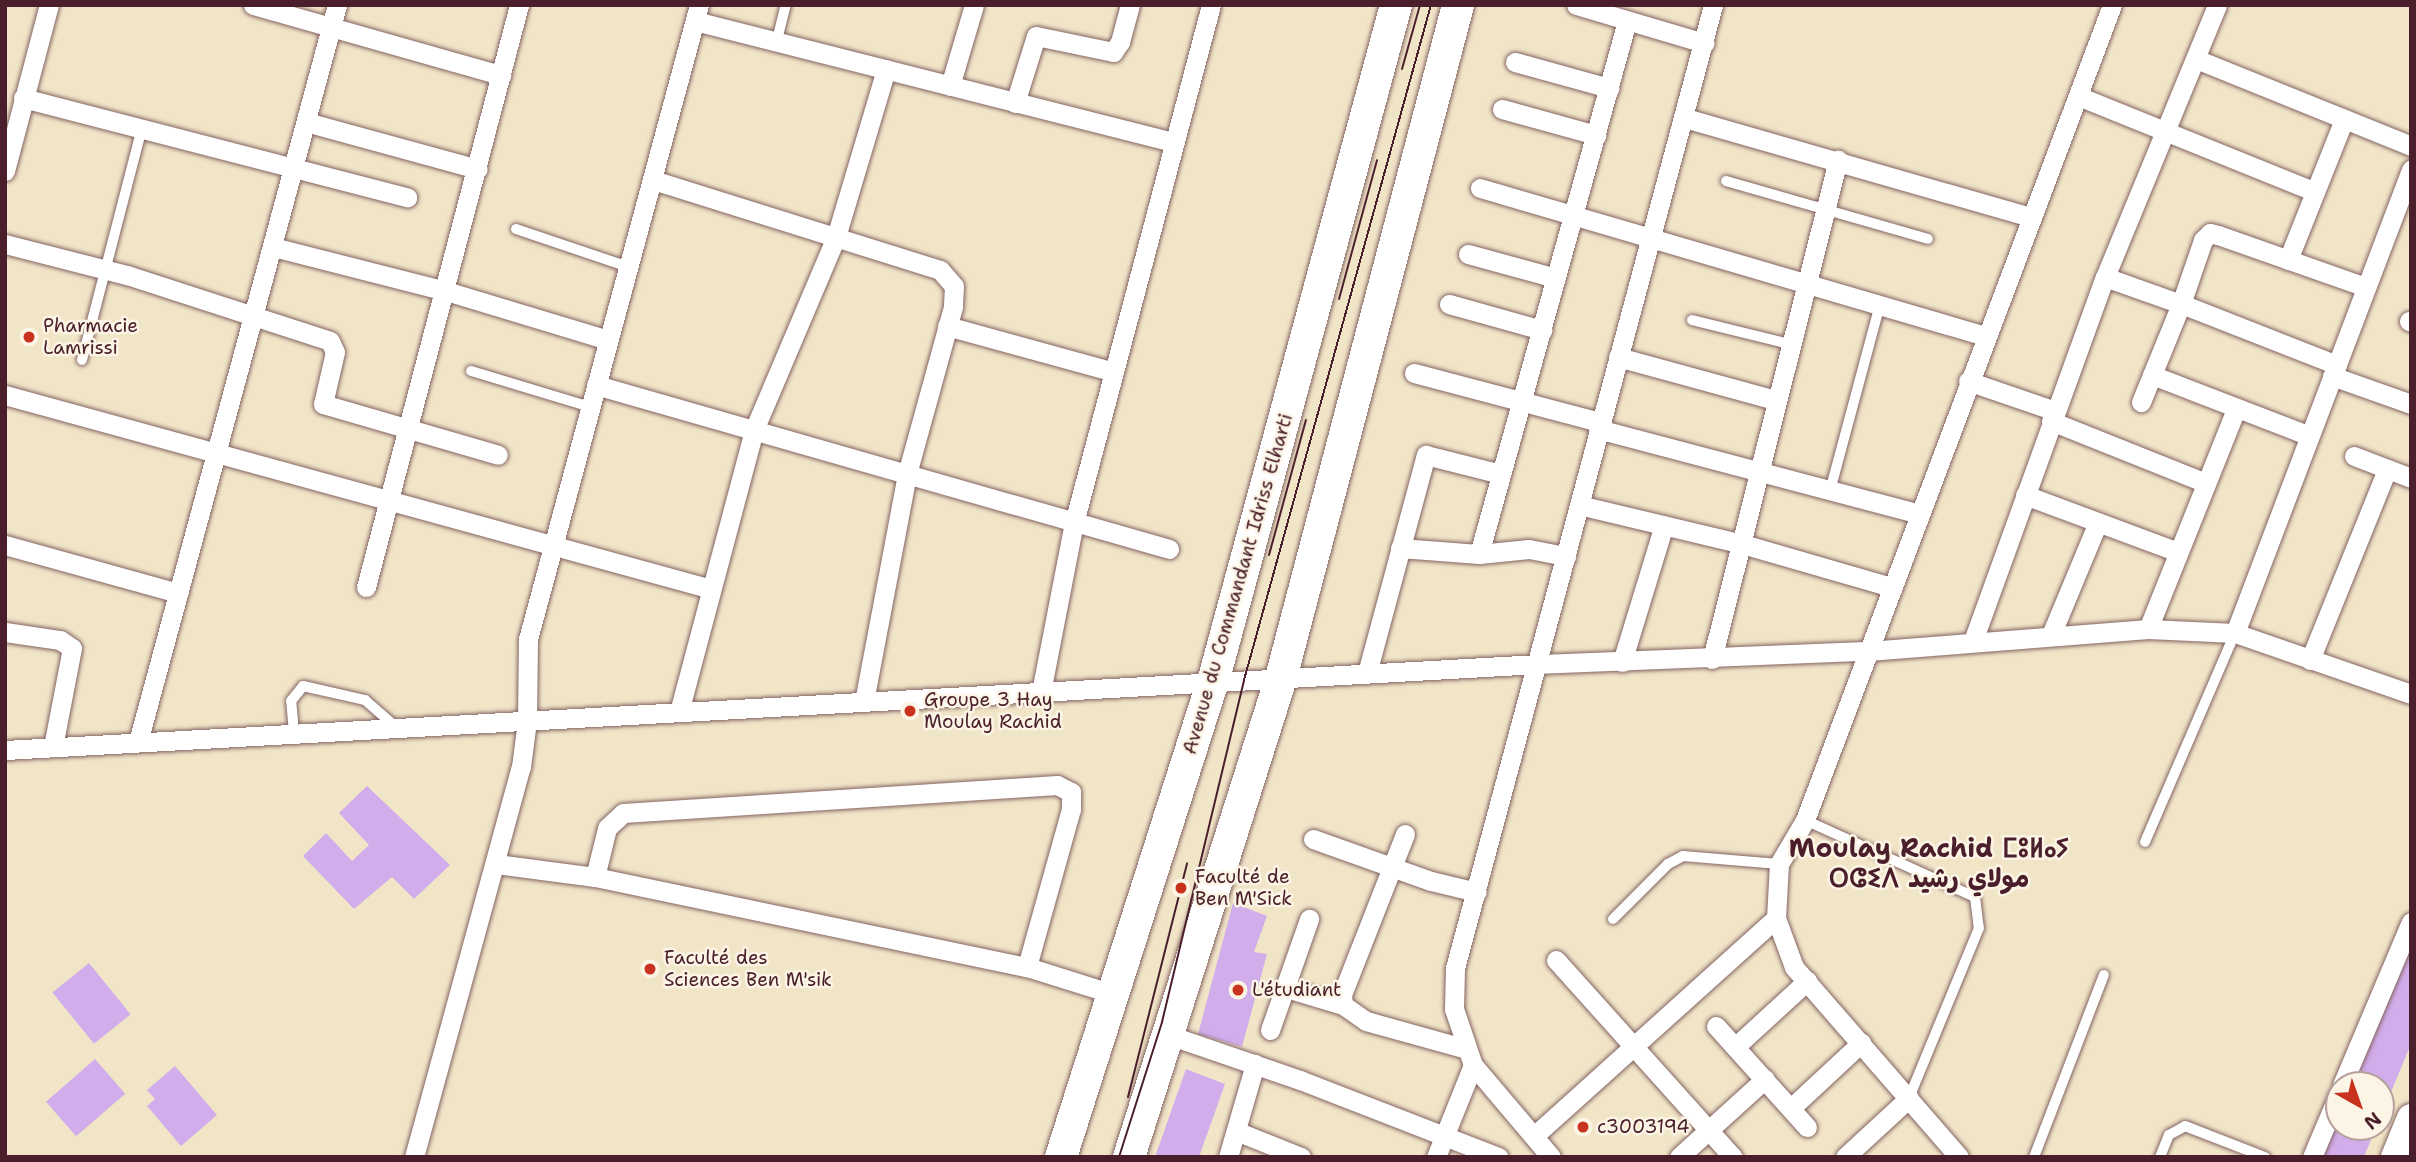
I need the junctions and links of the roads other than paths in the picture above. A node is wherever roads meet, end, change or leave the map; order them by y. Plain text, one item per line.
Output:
1 (49, 5) edge
2 (253, 5) edge
3 (337, 5) edge
4 (519, 5) edge
5 (786, 5) edge
6 (974, 5) edge
7 (1130, 5) edge
8 (1211, 5) edge
9 (1396, 5) edge
10 (1458, 5) edge
11 (1576, 5) edge
12 (1713, 5) edge
13 (2112, 5) edge
14 (2217, 5) edge
15 (697, 13) edge
16 (1627, 21) junction
17 (332, 26) junction
18 (776, 40) junction
19 (1704, 43) junction
20 (2196, 59) junction
21 (1515, 62) dead end
22 (886, 69) junction
23 (501, 75) junction
24 (950, 86) junction
25 (1609, 88) junction
26 (2078, 96) junction
27 (23, 98) junction
28 (1016, 103) junction
29 (1502, 109) dead end
30 (1685, 118) junction
31 (2344, 119) junction
32 (306, 122) junction
33 (143, 127) junction
34 (2164, 134) junction
35 (1596, 135) junction
36 (1174, 142) junction
37 (2411, 146) edge
38 (1838, 160) junction
39 (294, 165) junction
40 (478, 169) junction
41 (2411, 169) edge
42 (5, 171) edge
43 (653, 180) junction
44 (1726, 181) dead end
45 (1480, 188) dead end
46 (2314, 191) junction
47 (407, 197) dead end
48 (2406, 197) edge
49 (1825, 210) junction
50 (1574, 214) junction
51 (2030, 217) junction
52 (516, 229) dead end
53 (836, 237) junction
54 (1652, 237) junction
55 (1928, 239) dead end
56 (5, 244) edge
57 (273, 247) junction
58 (1468, 254) dead end
59 (2288, 260) junction
60 (628, 267) junction
61 (104, 269) junction
62 (2105, 277) junction
63 (1556, 278) junction
64 (1805, 282) junction
65 (2366, 287) junction
66 (446, 291) junction
67 (1449, 304) dead end
68 (1880, 304) junction
69 (2180, 304) junction
70 (253, 315) junction
71 (1692, 320) dead end
72 (947, 326) junction
73 (1542, 330) junction
74 (1984, 336) junction
75 (608, 340) junction
76 (1789, 344) junction
77 (1618, 357) junction
78 (82, 360) dead end
79 (2334, 370) junction
80 (471, 371) dead end
81 (1114, 372) junction
82 (1414, 373) dead end
83 (2152, 375) junction
84 (1968, 381) junction
85 (596, 385) junction
86 (5, 395) edge
87 (1775, 400) junction
88 (1522, 402) junction
89 (2141, 402) dead end
90 (2411, 404) edge
91 (590, 407) junction
92 (2236, 409) junction
93 (2053, 416) junction
94 (1599, 426) junction
95 (408, 430) junction
96 (754, 430) junction
97 (2310, 436) junction
98 (216, 452) junction
99 (498, 455) dead end
100 (2354, 456) dead end
101 (2387, 469) junction
102 (1756, 472) junction
103 (907, 474) junction
104 (1501, 474) junction
105 (2411, 478) edge
106 (2206, 483) junction
107 (1830, 491) junction
108 (2025, 495) junction
109 (390, 498) junction
110 (1579, 505) junction
111 (1919, 514) junction
112 (2098, 522) junction
113 (1074, 523) junction
114 (1664, 525) junction
115 (1739, 543) junction
116 (553, 544) junction
117 (5, 545) edge
118 (1400, 548) junction
119 (1169, 549) dead end
120 (2178, 552) junction
121 (1479, 554) junction
122 (1566, 556) junction
123 (366, 587) dead end
124 (1891, 587) junction
125 (711, 589) junction
126 (178, 593) junction
127 (2148, 629) junction
128 (5, 632) edge
129 (2235, 633) junction
130 (2051, 635) junction
131 (1973, 641) junction
132 (1868, 651) junction
133 (1712, 659) junction
134 (2310, 660) junction
135 (1622, 662) junction
136 (1538, 664) junction
137 (1367, 673) junction
138 (1281, 678) junction
139 (1213, 682) junction
140 (1041, 692) junction
141 (2411, 694) edge
142 (864, 701) junction
143 (680, 712) junction
144 (527, 721) junction
145 (396, 728) junction
146 (294, 733) junction
147 (138, 742) junction
148 (53, 747) junction
149 (5, 750) edge
150 (1805, 820) junction
151 (1405, 834) dead end
152 (1313, 839) dead end
153 (2145, 842) dead end
154 (496, 864) junction
155 (1779, 864) junction
156 (1392, 867) junction
157 (595, 877) junction
158 (1477, 892) junction
159 (1776, 918) junction
160 (1310, 919) dead end
161 (1613, 919) dead end
162 (2411, 922) edge
163 (1556, 960) dead end
164 (1027, 967) junction
165 (2104, 975) dead end
166 (1807, 981) junction
167 (1286, 988) junction
168 (1113, 994) junction
169 (1343, 1005) junction
170 (1716, 1027) dead end
171 (1270, 1030) dead end
172 (1168, 1035) junction
173 (1861, 1043) junction
174 (1634, 1047) junction
175 (1735, 1047) junction
176 (1469, 1057) junction
177 (1255, 1064) junction
178 (2348, 1071) edge
179 (1765, 1079) junction
180 (1909, 1098) junction
181 (1791, 1108) junction
182 (2411, 1118) edge
183 (2325, 1126) edge
184 (1807, 1127) dead end
185 (1709, 1130) junction
186 (1236, 1131) junction
187 (1445, 1135) junction
188 (1534, 1136) junction
189 (414, 1157) edge
190 (1061, 1157) edge
191 (1129, 1157) edge
192 (1228, 1157) edge
193 (1301, 1157) edge
194 (1436, 1157) edge
195 (1499, 1157) edge
196 (1551, 1157) edge
197 (1679, 1157) edge
198 (1733, 1157) edge
199 (1845, 1157) edge
200 (1959, 1157) edge
201 (2034, 1157) edge
202 (2160, 1157) edge
203 (2265, 1157) edge
204 (2312, 1157) edge
205 (2395, 1157) edge

1 - 27 street
2 - 17 street
3 - 17 street
4 - 23 street
5 - 18 lane
6 - 24 street
7 - 28 street
8 - 36 street
9 - 139 main road, Avenue du Commandant Idriss Elharti
10 - 138 main road
11 - 16 street
12 - 19 street
13 - 26 street
14 - 20 street
15 - 18 street
15 - 43 street
16 - 19 street
16 - 25 street
17 - 23 street
17 - 32 street
18 - 22 street
19 - 30 street
20 - 31 street
20 - 34 street
21 - 25 street
22 - 24 street
22 - 53 street
23 - 40 street
24 - 28 street
25 - 35 street
26 - 34 street
26 - 51 street
27 - 33 street
27 - 42 street
28 - 36 street
29 - 35 street
30 - 38 street
30 - 54 street
31 - 37 street
31 - 46 street
32 - 39 street
32 - 40 street
33 - 39 street
33 - 61 lane
34 - 46 street
34 - 62 street
35 - 50 street
36 - 81 street
38 - 49 street
38 - 51 street
39 - 47 street
39 - 57 street
40 - 66 street
41 - 48 street
43 - 53 street
43 - 60 street
44 - 49 lane
45 - 50 street
46 - 59 street
48 - 65 street
49 - 55 lane
49 - 64 street
50 - 54 street
50 - 63 street
51 - 74 street
52 - 60 lane
53 - 72 street
53 - 96 street
54 - 64 street
54 - 77 street
56 - 61 street
57 - 66 street
57 - 70 street
58 - 63 street
59 - 65 street
59 - 69 street
60 - 75 street
61 - 70 street
61 - 78 lane
62 - 69 street
62 - 93 street
63 - 73 street
64 - 68 street
64 - 76 street
65 - 79 street
66 - 75 street
66 - 95 street
67 - 73 street
68 - 74 street
68 - 107 lane
69 - 79 street
69 - 83 street
70 - 95 street
70 - 98 street
71 - 76 lane
72 - 81 street
72 - 103 street
73 - 88 street
74 - 84 street
75 - 85 street
76 - 87 street
77 - 87 street
77 - 94 street
79 - 90 street
79 - 97 street
80 - 91 lane
81 - 113 street
82 - 88 street
83 - 89 street
83 - 92 street
84 - 93 street
84 - 111 street
85 - 91 street
85 - 96 street
86 - 98 street
87 - 102 street
88 - 94 street
88 - 104 street
91 - 116 street
92 - 97 street
92 - 106 street
93 - 106 street
93 - 108 street
94 - 102 street
94 - 110 street
95 - 99 street
95 - 109 street
96 - 103 street
96 - 125 street
97 - 129 street
98 - 109 street
98 - 126 street
100 - 101 street
101 - 105 street
101 - 134 street
102 - 107 street
102 - 115 street
103 - 113 street
103 - 142 street
104 - 118 street
104 - 121 street
106 - 120 street
107 - 111 street
108 - 112 street
108 - 131 street
109 - 116 street
109 - 123 street
110 - 114 street
110 - 122 street
111 - 124 street
112 - 120 street
112 - 130 street
113 - 119 street
113 - 140 street
114 - 115 street
114 - 135 street
115 - 124 street
115 - 133 street
116 - 125 street
116 - 144 street
117 - 126 street
118 - 121 street
118 - 137 street
120 - 127 street
121 - 122 street
122 - 136 street
124 - 132 street
125 - 143 street
126 - 147 street
127 - 129 street
127 - 130 street
128 - 148 street
129 - 134 street
129 - 153 lane
130 - 131 street
131 - 132 street
132 - 133 street
132 - 150 street
133 - 135 street
134 - 141 street
135 - 136 street
136 - 137 street
136 - 158 street
137 - 138 street
138 - 139 street
138 - 172 main road
139 - 140 street
139 - 168 main road, Avenue du Commandant Idriss Elharti
140 - 142 street
142 - 143 street
143 - 144 street
144 - 145 street
144 - 154 street
145 - 146 street
145 - 146 lane
146 - 147 street
147 - 148 street
148 - 149 street
150 - 155 street
150 - 180 lane
151 - 156 street
152 - 156 street
154 - 157 street
154 - 189 street
155 - 159 street
155 - 161 lane
156 - 158 street
156 - 169 street
157 - 164 street
157 - 164 street
158 - 176 street
159 - 166 street
159 - 174 street
160 - 167 street
162 - 178 street
163 - 174 street
164 - 168 street
165 - 201 lane
166 - 173 street
166 - 175 street
167 - 169 street
167 - 171 street
168 - 190 main road, Avenue du Commandant Idriss Elharti
169 - 176 street
170 - 175 street
172 - 177 street
172 - 191 main road
173 - 180 street
173 - 181 street
174 - 185 street
174 - 188 street
175 - 179 street
176 - 187 street
176 - 188 street
177 - 186 street
177 - 187 street
179 - 181 street
179 - 185 street
180 - 199 street
180 - 200 street
181 - 184 street
182 - 205 street
183 - 204 street
185 - 197 street
185 - 198 street
186 - 192 street
186 - 193 street
187 - 194 street
187 - 195 street
188 - 196 street
202 - 203 lane

